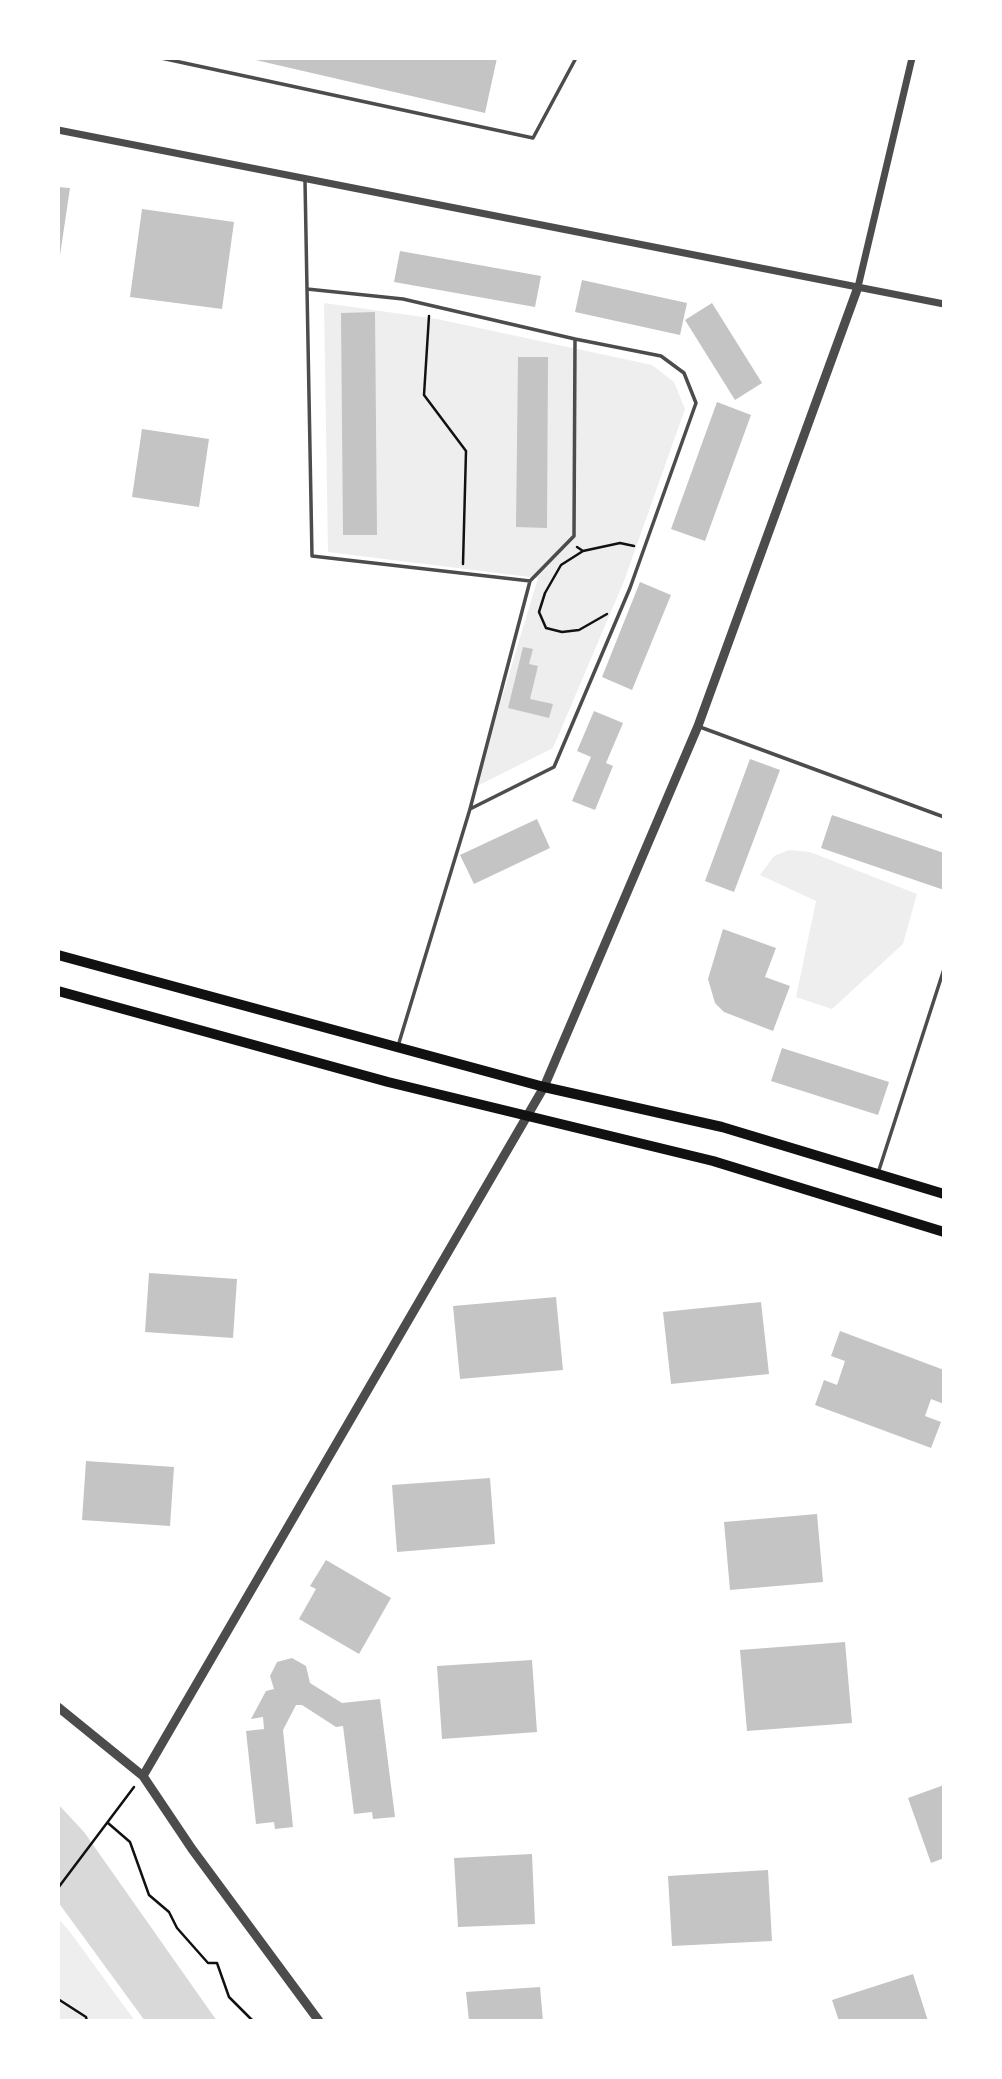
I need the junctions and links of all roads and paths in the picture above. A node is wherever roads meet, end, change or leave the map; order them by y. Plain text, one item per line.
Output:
1 (161, 58) edge
2 (576, 58) edge
3 (912, 58) edge
4 (58, 130) edge
5 (305, 180) junction
6 (858, 287) junction
7 (307, 289) junction
8 (944, 304) edge
9 (429, 306) junction
10 (575, 339) junction
11 (569, 541) junction
12 (644, 548) junction
13 (583, 551) junction
14 (463, 573) junction
15 (530, 581) junction
16 (610, 611) dead end
17 (698, 726) junction
18 (470, 809) junction
19 (944, 817) edge
20 (58, 955) edge
21 (944, 969) edge
22 (58, 991) edge
23 (397, 1048) junction
24 (544, 1087) junction
25 (525, 1117) junction
26 (878, 1173) junction
27 (944, 1194) edge
28 (944, 1232) edge
29 (58, 1707) edge
30 (142, 1776) junction
31 (108, 1824) junction
32 (58, 1888) edge
33 (58, 1999) edge
34 (87, 2021) edge
35 (253, 2021) edge
36 (319, 2021) edge

1 - 2 lane
3 - 6 street
4 - 5 street
5 - 6 street
5 - 7 lane
6 - 8 street
6 - 17 street
7 - 9 lane
7 - 14 lane
9 - 10 lane
9 - 14 path
10 - 11 lane
10 - 12 lane
11 - 13 path
11 - 15 lane
12 - 13 path
12 - 18 lane
13 - 16 path
14 - 15 lane
15 - 18 lane
17 - 19 lane
17 - 24 street
18 - 23 lane
20 - 23 main road
21 - 26 lane
22 - 25 main road
23 - 24 main road
24 - 25 street
24 - 26 main road
25 - 28 main road
25 - 30 street
26 - 27 main road
29 - 30 street
30 - 31 path
30 - 36 street
31 - 32 path
31 - 35 path
33 - 34 path

